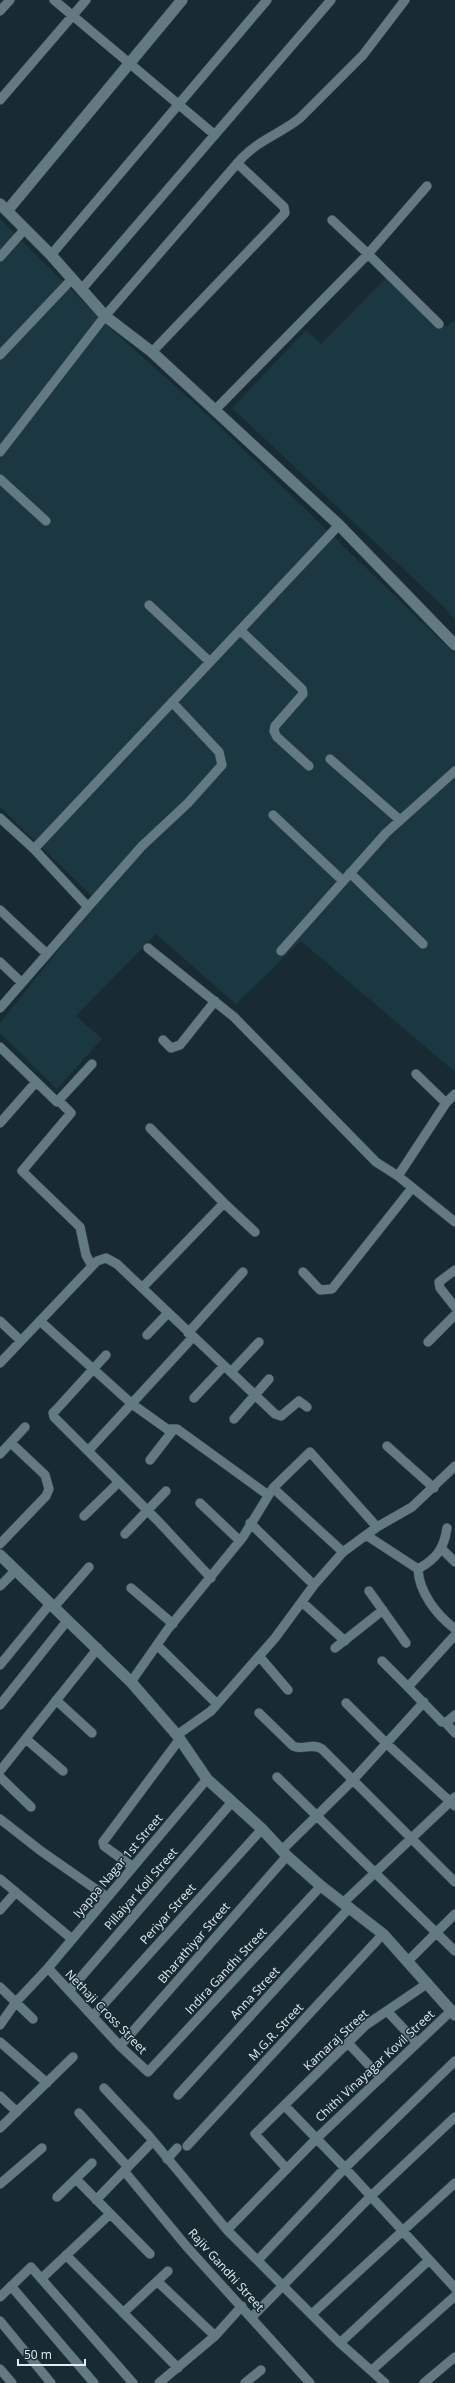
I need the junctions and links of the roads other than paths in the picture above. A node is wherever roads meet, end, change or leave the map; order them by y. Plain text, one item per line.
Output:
1 (10, 0) edge
2 (54, 0) edge
3 (86, 0) edge
4 (182, 0) edge
5 (267, 0) edge
6 (331, 0) edge
7 (405, 0) edge
8 (0, 11) edge
9 (72, 16) junction
10 (129, 64) junction
11 (0, 100) edge
12 (178, 105) junction
13 (215, 135) junction
14 (237, 163) junction
15 (427, 186) dead end
16 (3, 207) edge
17 (332, 220) dead end
18 (24, 230) junction
19 (368, 254) junction
20 (51, 255) junction
21 (0, 257) edge
22 (72, 279) junction
23 (81, 290) junction
24 (105, 316) junction
25 (439, 324) dead end
26 (152, 352) junction
27 (0, 355) edge
28 (215, 410) junction
29 (0, 452) edge
30 (0, 479) edge
31 (46, 521) dead end
32 (339, 524) junction
33 (149, 605) dead end
34 (240, 630) junction
35 (455, 645) edge
36 (210, 662) junction
37 (172, 702) junction
38 (330, 759) dead end
39 (309, 766) dead end
40 (455, 771) edge
41 (273, 815) dead end
42 (0, 818) edge
43 (400, 820) junction
44 (34, 849) junction
45 (350, 872) junction
46 (343, 881) junction
47 (88, 907) junction
48 (0, 910) edge
49 (423, 944) dead end
50 (148, 948) dead end
51 (281, 950) dead end
52 (47, 954) junction
53 (0, 962) edge
54 (22, 983) junction
55 (215, 1001) junction
56 (0, 1008) edge
57 (163, 1040) dead end
58 (0, 1047) edge
59 (92, 1064) dead end
60 (416, 1074) dead end
61 (36, 1082) junction
62 (455, 1094) edge
63 (59, 1101) junction
64 (446, 1103) junction
65 (0, 1123) edge
66 (150, 1128) dead end
67 (398, 1176) junction
68 (412, 1188) junction
69 (224, 1203) junction
70 (455, 1222) edge
71 (255, 1232) dead end
72 (92, 1266) junction
73 (455, 1270) edge
74 (242, 1272) dead end
75 (303, 1272) dead end
76 (142, 1288) junction
77 (455, 1307) edge
78 (168, 1313) junction
79 (455, 1315) edge
80 (0, 1321) edge
81 (40, 1321) junction
82 (147, 1335) dead end
83 (191, 1335) junction
84 (21, 1342) junction
85 (259, 1342) dead end
86 (428, 1342) dead end
87 (106, 1355) dead end
88 (0, 1363) edge
89 (93, 1369) junction
90 (227, 1369) junction
91 (269, 1379) dead end
92 (255, 1396) junction
93 (194, 1398) dead end
94 (132, 1404) junction
95 (307, 1407) dead end
96 (234, 1419) dead end
97 (25, 1428) dead end
98 (174, 1429) junction
99 (10, 1443) junction
100 (387, 1446) dead end
101 (88, 1451) junction
102 (0, 1454) edge
103 (150, 1460) dead end
104 (455, 1466) edge
105 (119, 1482) junction
106 (434, 1488) junction
107 (166, 1491) dead end
108 (270, 1492) junction
109 (200, 1503) dead end
110 (147, 1511) junction
111 (84, 1516) dead end
112 (250, 1523) junction
113 (377, 1527) junction
114 (447, 1528) dead end
115 (125, 1534) dead end
116 (366, 1536) junction
117 (240, 1541) junction
118 (0, 1544) edge
119 (442, 1549) junction
120 (342, 1552) junction
121 (0, 1555) edge
122 (455, 1562) edge
123 (89, 1567) dead end
124 (418, 1569) junction
125 (16, 1570) junction
126 (210, 1578) junction
127 (314, 1585) junction
128 (0, 1586) edge
129 (131, 1588) dead end
130 (369, 1591) dead end
131 (302, 1602) junction
132 (51, 1606) junction
133 (383, 1610) junction
134 (67, 1621) junction
135 (172, 1624) junction
136 (455, 1629) edge
137 (455, 1634) edge
138 (345, 1641) junction
139 (406, 1643) dead end
140 (157, 1645) junction
141 (98, 1648) junction
142 (335, 1648) dead end
143 (259, 1656) junction
144 (382, 1661) dead end
145 (0, 1665) edge
146 (131, 1682) junction
147 (408, 1686) junction
148 (288, 1690) dead end
149 (56, 1700) junction
150 (424, 1702) junction
151 (346, 1703) dead end
152 (0, 1704) edge
153 (217, 1704) junction
154 (259, 1713) dead end
155 (455, 1715) edge
156 (444, 1722) junction
157 (92, 1733) dead end
158 (455, 1733) edge
159 (178, 1738) junction
160 (26, 1739) junction
161 (387, 1744) junction
162 (0, 1771) edge
163 (63, 1771) dead end
164 (0, 1777) edge
165 (277, 1777) dead end
166 (207, 1779) junction
167 (352, 1781) junction
168 (232, 1802) junction
169 (453, 1802) edge
170 (31, 1807) dead end
171 (317, 1816) junction
172 (0, 1819) edge
173 (262, 1829) junction
174 (410, 1838) junction
175 (284, 1853) junction
176 (133, 1867) junction
177 (374, 1872) junction
178 (0, 1878) edge
179 (455, 1882) edge
180 (321, 1886) junction
181 (16, 1892) junction
182 (107, 1897) junction
183 (347, 1905) junction
184 (0, 1910) edge
185 (455, 1914) edge
186 (436, 1933) junction
187 (383, 1934) junction
188 (72, 1939) junction
189 (455, 1951) edge
190 (408, 1961) junction
191 (48, 1968) junction
192 (428, 1983) junction
193 (0, 1986) edge
194 (69, 1991) junction
195 (16, 2002) junction
196 (387, 2011) junction
197 (453, 2013) edge
198 (93, 2016) junction
199 (33, 2020) dead end
200 (0, 2025) edge
201 (0, 2042) edge
202 (348, 2043) junction
203 (417, 2043) junction
204 (120, 2046) junction
205 (73, 2057) dead end
206 (455, 2061) edge
207 (148, 2072) joint
208 (381, 2078) junction
209 (47, 2083) junction
210 (104, 2088) dead end
211 (178, 2095) dead end
212 (0, 2096) edge
213 (285, 2106) junction
214 (17, 2112) junction
215 (79, 2113) dead end
216 (455, 2117) edge
217 (0, 2128) edge
218 (316, 2139) junction
219 (153, 2142) junction
220 (187, 2146) dead end
221 (42, 2148) dead end
222 (177, 2148) dead end
223 (167, 2159) junction
224 (92, 2163) dead end
225 (345, 2168) junction
226 (126, 2169) junction
227 (287, 2169) junction
228 (76, 2179) junction
229 (455, 2183) edge
230 (0, 2184) edge
231 (370, 2197) junction
232 (57, 2198) dead end
233 (96, 2200) junction
234 (110, 2214) junction
235 (227, 2230) junction
236 (403, 2230) junction
237 (150, 2254) dead end
238 (66, 2255) junction
239 (258, 2260) junction
240 (429, 2260) junction
241 (168, 2270) dead end
242 (42, 2278) junction
243 (157, 2281) junction
244 (453, 2282) edge
245 (282, 2285) junction
246 (11, 2286) junction
247 (0, 2296) edge
248 (455, 2296) edge
249 (242, 2306) junction
250 (123, 2312) junction
251 (312, 2314) junction
252 (252, 2317) junction
253 (0, 2321) edge
254 (214, 2336) junction
255 (340, 2343) junction
256 (455, 2356) edge
257 (178, 2368) junction
258 (0, 2369) edge
259 (261, 2370) dead end
260 (372, 2370) junction
261 (12, 2383) edge
262 (51, 2383) edge
263 (94, 2383) edge
264 (132, 2383) edge
265 (159, 2383) edge
266 (246, 2383) edge
267 (310, 2383) edge
268 (385, 2383) edge
269 (424, 2383) edge

1 - 8 street
2 - 9 street
3 - 9 street
4 - 10 street
5 - 12 street
6 - 13 street
7 - 14 street
9 - 10 street
9 - 11 street
10 - 12 street
10 - 16 street
12 - 13 street
12 - 20 street
13 - 23 street
14 - 24 street
14 - 26 street
15 - 19 street
16 - 18 street
17 - 19 street
18 - 20 street
18 - 21 street
19 - 25 street
19 - 28 street
20 - 22 street
22 - 23 street
22 - 27 street
23 - 24 street
24 - 26 street
24 - 29 street
26 - 28 street
28 - 32 street
30 - 31 street
32 - 34 street
32 - 35 street
33 - 36 street
34 - 36 street
34 - 39 street
36 - 37 street
37 - 44 street
37 - 47 street
38 - 43 street
40 - 43 street
41 - 46 street
42 - 44 street
43 - 45 street
44 - 47 street
45 - 46 street
45 - 49 street
46 - 51 street
47 - 52 street
48 - 52 street
50 - 55 street
52 - 54 street
53 - 54 street
54 - 56 street
55 - 57 street
55 - 67 street
58 - 61 street
59 - 63 street
60 - 64 street
61 - 63 street
61 - 65 street
62 - 64 street
63 - 72 street
64 - 67 street
66 - 69 street
67 - 68 street
68 - 70 street
68 - 75 street
69 - 71 street
69 - 76 street
72 - 76 street
72 - 81 street
73 - 77 street
74 - 83 street
76 - 78 street
78 - 82 street
78 - 83 street
79 - 86 street
80 - 84 street
81 - 84 street
81 - 89 street
83 - 90 street
83 - 94 street
84 - 88 street
85 - 90 street
87 - 89 street
89 - 94 street
89 - 101 street
90 - 92 street
90 - 93 street
91 - 92 street
92 - 95 street
92 - 96 street
94 - 98 street
94 - 101 street
97 - 99 street
98 - 103 street
98 - 108 street
99 - 102 street
99 - 118 street
100 - 106 street
101 - 105 street
104 - 106 street
105 - 110 street
105 - 111 street
106 - 113 street
107 - 110 street
108 - 112 street
108 - 113 street
108 - 120 street
109 - 117 street
110 - 115 street
110 - 126 street
112 - 117 street
112 - 127 street
113 - 116 street
114 - 119 street
116 - 120 street
116 - 124 street
117 - 126 street
119 - 122 street
119 - 124 street
120 - 127 street
121 - 125 street
123 - 132 street
124 - 136 street
125 - 128 street
125 - 132 street
126 - 135 street
127 - 131 street
129 - 135 street
130 - 133 street
131 - 138 street
131 - 143 street
132 - 134 street
132 - 145 street
133 - 138 street
133 - 139 street
134 - 141 street
134 - 152 street
135 - 140 street
137 - 147 street
138 - 142 street
140 - 146 street
140 - 153 street
141 - 146 street
141 - 149 street
143 - 148 street
143 - 153 street
144 - 147 street
146 - 159 street
147 - 150 street
149 - 157 street
149 - 160 street
150 - 156 street
150 - 161 street, Bharathiyar Street
151 - 161 street
153 - 159 street
154 - 167 street
155 - 156 street
156 - 158 street
159 - 166 street
159 - 176 street
160 - 162 street
160 - 163 street
161 - 167 street, Bharathiyar Street
161 - 169 street
164 - 170 street
165 - 171 street
166 - 168 street
166 - 176 street, Iyappa Nagar 1st Street
167 - 171 street, Bharathiyar Street
167 - 174 street
168 - 173 street
168 - 194 street, Pillaiyar Koil Street
169 - 174 street, Anna Street
171 - 175 street, Bharathiyar Street
171 - 177 street
172 - 182 street
173 - 175 street
173 - 198 street, Periyar Street
174 - 177 street, Anna Street
174 - 179 street
175 - 180 street
175 - 204 street, Bharathiyar Street
176 - 182 street, Iyappa Nagar 1st Street
177 - 183 street, Anna Street
177 - 186 street
178 - 181 street
180 - 183 street
180 - 207 street, Indira Gandhi Street
181 - 184 street
181 - 188 street
182 - 188 street, Iyappa Nagar 1st Street
183 - 187 street
183 - 211 street, Anna Street
185 - 186 street
186 - 189 street
186 - 190 street
187 - 190 street
187 - 220 street, M.G.R. Street
188 - 191 street, Iyappa Nagar 1st Street
190 - 192 street
191 - 194 street, Nethaji Cross Street
191 - 195 street, Iyappa Nagar 1st Street
192 - 196 street, Kamaraj Street
192 - 197 street
193 - 195 street
194 - 198 street, Nethaji Cross Street
195 - 199 street
195 - 200 street, Iyappa Nagar 1st Street
196 - 202 street, Kamaraj Street
196 - 203 street
197 - 203 street, Chithi Vinayagar Kovil Street
198 - 204 street, Nethaji Cross Street
201 - 209 street
202 - 208 street
202 - 213 street, Kamaraj Street
203 - 208 street, Chithi Vinayagar Kovil Street
204 - 207 street, Nethaji Cross Street
205 - 209 street
206 - 225 street
208 - 218 street, Chithi Vinayagar Kovil Street
209 - 214 street
210 - 219 street
212 - 214 street
213 - 218 street
213 - 227 street, Kamaraj Street
214 - 217 street
215 - 226 street, Rajiv Gandhi Street
216 - 231 street
218 - 225 street
218 - 227 street, Chithi Vinayagar Kovil Street
219 - 223 street
219 - 226 street
221 - 230 street
222 - 223 street
223 - 235 street
224 - 228 street
225 - 231 street
225 - 239 street
226 - 233 street
226 - 249 street, Rajiv Gandhi Street
227 - 235 street, Chithi Vinayagar Kovil Street
228 - 232 street
228 - 233 street
229 - 236 street
231 - 236 street
231 - 245 street
233 - 234 street
234 - 237 street
234 - 238 street
235 - 239 street
236 - 240 street
236 - 251 street
238 - 242 street
238 - 250 street
239 - 245 street
240 - 244 street
240 - 255 street
241 - 243 street
242 - 246 street
242 - 264 street
243 - 250 street
243 - 254 street
245 - 251 street
245 - 252 street
246 - 247 street
246 - 263 street
248 - 260 street
249 - 252 street, Rajiv Gandhi Street
249 - 254 street
250 - 257 street
251 - 255 street
252 - 267 street, Rajiv Gandhi Street
253 - 262 street
254 - 257 street
255 - 260 street
256 - 269 street
257 - 265 street
258 - 261 street
259 - 266 street
260 - 268 street

